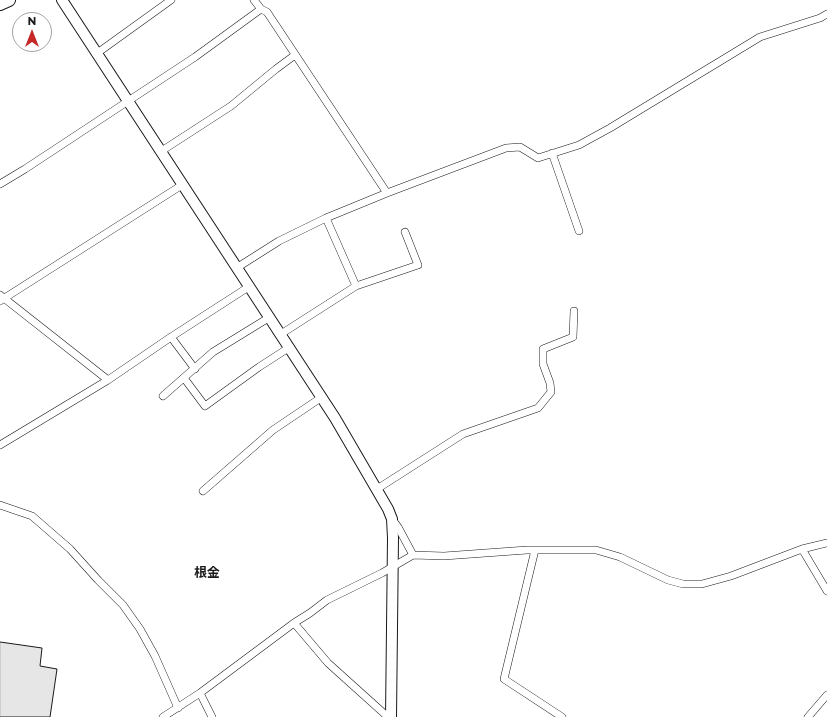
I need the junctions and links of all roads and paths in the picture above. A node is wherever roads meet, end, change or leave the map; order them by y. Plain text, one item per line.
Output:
1 (9, 0) edge
2 (62, 0) edge
3 (171, 0) edge
4 (254, 0) edge
5 (0, 4) edge
6 (261, 9) junction
7 (827, 14) edge
8 (96, 54) junction
9 (295, 55) junction
10 (128, 102) junction
11 (160, 152) junction
12 (552, 153) junction
13 (0, 184) edge
14 (182, 185) junction
15 (387, 192) junction
16 (326, 218) junction
17 (579, 231) dead end
18 (405, 232) dead end
19 (238, 267) junction
20 (250, 286) junction
21 (356, 286) junction
22 (2, 298) edge
23 (574, 311) dead end
24 (270, 317) junction
25 (280, 334) junction
26 (171, 337) junction
27 (290, 347) junction
28 (195, 369) junction
29 (184, 378) junction
30 (108, 380) junction
31 (163, 396) dead end
32 (322, 398) junction
33 (0, 445) edge
34 (377, 489) junction
35 (203, 491) dead end
36 (0, 505) edge
37 (392, 518) junction
38 (827, 544) edge
39 (535, 550) junction
40 (802, 550) junction
41 (413, 554) junction
42 (393, 567) junction
43 (827, 590) edge
44 (294, 623) junction
45 (200, 693) junction
46 (827, 695) edge
47 (178, 708) junction
48 (162, 717) edge
49 (212, 717) edge
50 (390, 717) edge
51 (562, 717) edge
52 (808, 717) edge

1 - 5 main road
2 - 8 street
3 - 8 street
4 - 6 street
6 - 9 street
6 - 10 street
7 - 12 street
8 - 10 street
9 - 11 street
9 - 15 street
10 - 11 street
10 - 13 street
11 - 14 street
12 - 15 street
12 - 17 street
14 - 19 street
14 - 22 street
15 - 16 street
16 - 19 street
16 - 21 street
18 - 21 street
19 - 20 street
20 - 24 street
20 - 26 street
21 - 25 street
22 - 30 street
23 - 34 street
24 - 25 street
24 - 28 street
25 - 27 street
26 - 28 street
26 - 30 street
27 - 29 street
27 - 32 street
28 - 29 street
29 - 31 street
30 - 33 street
32 - 34 street
32 - 35 street
34 - 37 street
36 - 47 street
37 - 41 street
37 - 42 street
38 - 40 street
39 - 40 street
39 - 41 street
39 - 51 street
40 - 43 street
41 - 42 street
42 - 44 street
42 - 50 street
44 - 45 street
44 - 50 street
45 - 47 street
45 - 49 street
46 - 52 street
47 - 48 street

